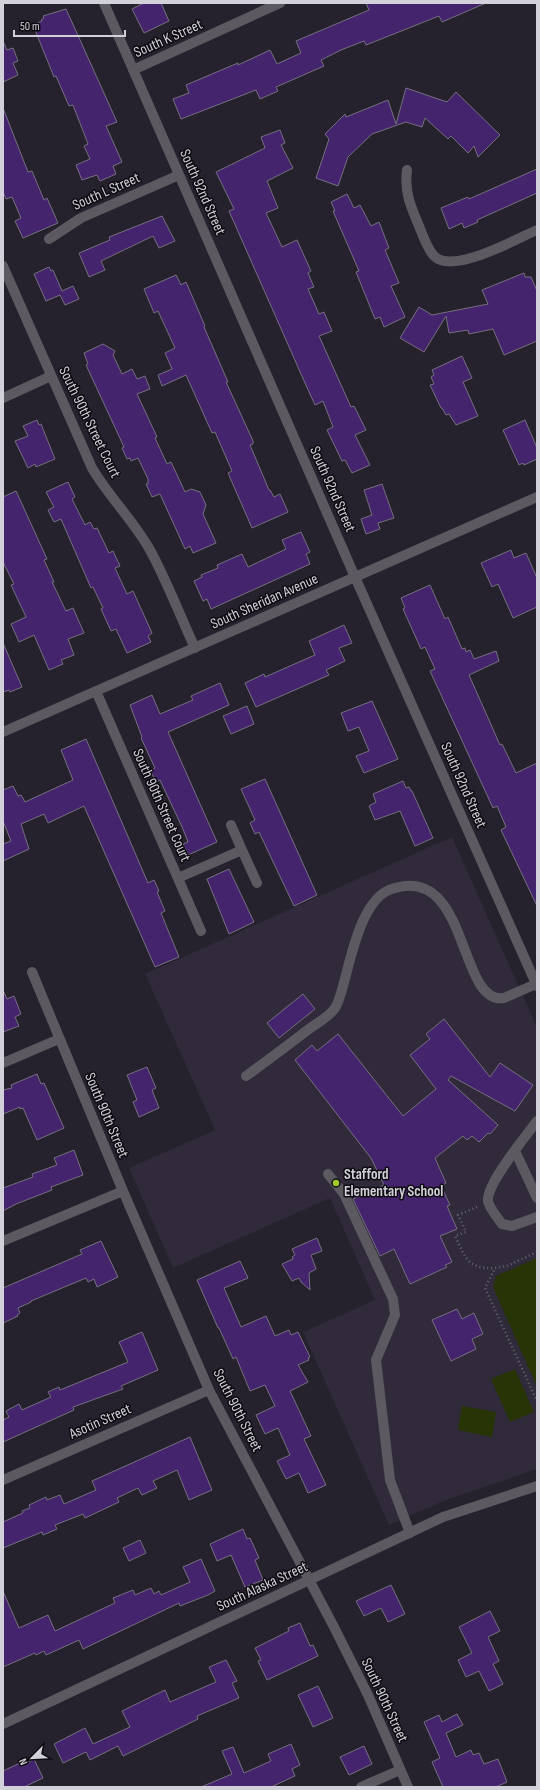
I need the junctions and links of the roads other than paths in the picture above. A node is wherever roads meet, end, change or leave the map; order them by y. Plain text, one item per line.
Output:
1 (104, 3) edge
2 (280, 3) edge
3 (133, 70) junction
4 (407, 170) dead end
5 (179, 175) junction
6 (537, 230) edge
7 (49, 239) dead end
8 (3, 266) edge
9 (51, 376) junction
10 (3, 398) edge
11 (537, 497) edge
12 (355, 577) junction
13 (195, 648) junction
14 (96, 691) junction
15 (3, 732) edge
16 (231, 825) dead end
17 (242, 850) junction
18 (178, 878) junction
19 (257, 882) dead end
20 (201, 931) dead end
21 (32, 972) dead end
22 (536, 981) edge
23 (59, 1039) junction
24 (3, 1063) edge
25 (246, 1076) dead end
26 (537, 1121) edge
27 (515, 1151) junction
28 (328, 1174) dead end
29 (122, 1190) junction
30 (537, 1198) edge
31 (537, 1217) edge
32 (3, 1241) edge
33 (209, 1390) junction
34 (3, 1480) edge
35 (537, 1486) edge
36 (410, 1533) junction
37 (310, 1580) junction
38 (3, 1724) edge
39 (400, 1770) junction
40 (361, 1787) edge
41 (408, 1787) edge

1 - 3 street, South 92nd Street
2 - 3 street, South K Street
3 - 5 street, South 92nd Street
4 - 6 street
5 - 7 street, South L Street
5 - 12 street, South 92nd Street
8 - 9 street, South 90th Street Court
9 - 10 street
9 - 13 street, South 90th Street Court
11 - 12 street, South Sheridan Avenue
12 - 13 street, South Sheridan Avenue
12 - 22 street, South 92nd Street
13 - 14 street, South Sheridan Avenue
14 - 15 street, South Sheridan Avenue
14 - 18 street, South 90th Street Court
16 - 17 street
17 - 18 street
17 - 19 street
18 - 20 street, South 90th Street Court
21 - 23 street, South 90th Street
22 - 25 street
23 - 24 street
23 - 29 street, South 90th Street
26 - 27 street
27 - 30 street
27 - 31 street
28 - 36 street
29 - 32 street
29 - 33 street, South 90th Street
33 - 34 street, Asotin Street
33 - 37 street, South 90th Street
35 - 36 street, South Alaska Street
36 - 37 street, South Alaska Street
37 - 38 street, South Alaska Street
37 - 39 street, South 90th Street
39 - 40 street
39 - 41 street, South 90th Street

